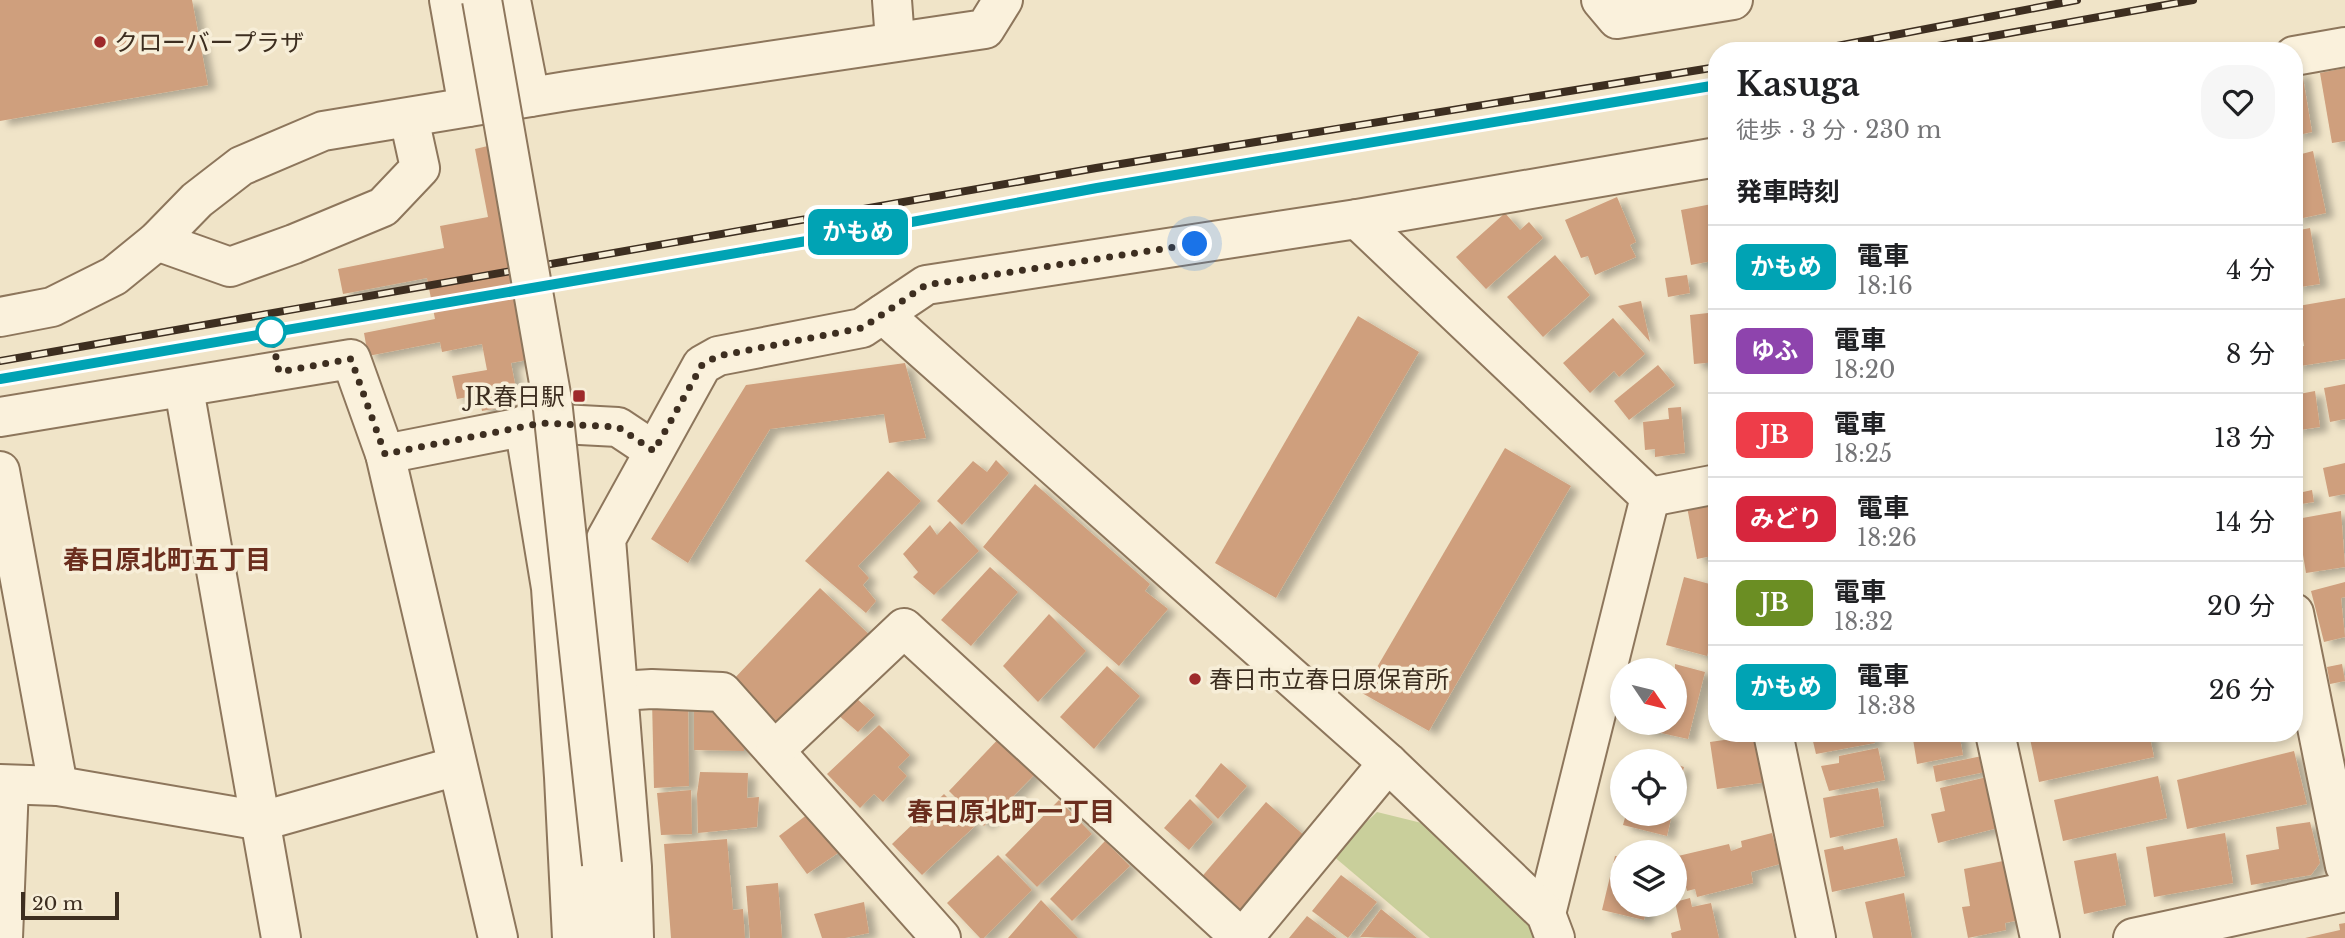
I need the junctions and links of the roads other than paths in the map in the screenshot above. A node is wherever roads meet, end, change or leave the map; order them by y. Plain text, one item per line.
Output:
1 (449, 0) edge
2 (482, 0) edge
3 (511, 0) edge
4 (892, 0) edge
5 (1003, 0) edge
6 (1601, 0) edge
7 (1733, 0) edge
8 (895, 41) junction
9 (2345, 47) edge
10 (2303, 54) edge
11 (530, 97) junction
12 (468, 107) junction
13 (409, 118) junction
14 (1708, 159) edge
15 (1357, 219) junction
16 (157, 241) junction
17 (883, 314) junction
18 (0, 317) edge
19 (184, 388) junction
20 (0, 417) edge
21 (524, 425) junction
22 (654, 451) junction
23 (385, 454) junction
24 (0, 471) edge
25 (1708, 486) edge
26 (1650, 497) junction
27 (610, 583) junction
28 (551, 588) junction
29 (2303, 657) edge
30 (619, 691) junction
31 (1775, 742) edge
32 (1996, 742) edge
33 (775, 750) junction
34 (1388, 763) junction
35 (457, 766) junction
36 (5, 785) edge
37 (58, 786) junction
38 (262, 821) junction
39 (2345, 866) edge
40 (2345, 892) edge
41 (1550, 926) edge
42 (3, 938) edge
43 (281, 938) edge
44 (498, 938) edge
45 (572, 938) edge
46 (603, 938) edge
47 (634, 938) edge
48 (941, 938) edge
49 (1242, 938) edge
50 (1816, 938) edge
51 (2040, 938) edge
52 (2133, 938) edge

1 - 12 street
2 - 46 street, bridge
3 - 11 street
4 - 8 street
5 - 8 street
6 - 7 street
8 - 11 street
9 - 10 street
11 - 12 street
12 - 13 street
13 - 16 street
13 - 16 street
14 - 15 street
15 - 17 street
15 - 26 street
16 - 18 street
17 - 22 street
17 - 34 street
19 - 20 street
19 - 23 street
19 - 38 street
21 - 22 street
21 - 23 street
21 - 28 street
22 - 27 street
23 - 35 street
24 - 37 street
25 - 26 street
26 - 41 street
27 - 28 street
27 - 30 street
28 - 45 street
29 - 39 street
30 - 33 street
30 - 47 street
31 - 50 street
32 - 51 street
33 - 48 street
33 - 49 street
34 - 41 street
34 - 49 street
35 - 38 street
35 - 44 street
36 - 37 street
36 - 42 street
37 - 38 street
38 - 43 street
40 - 52 street

